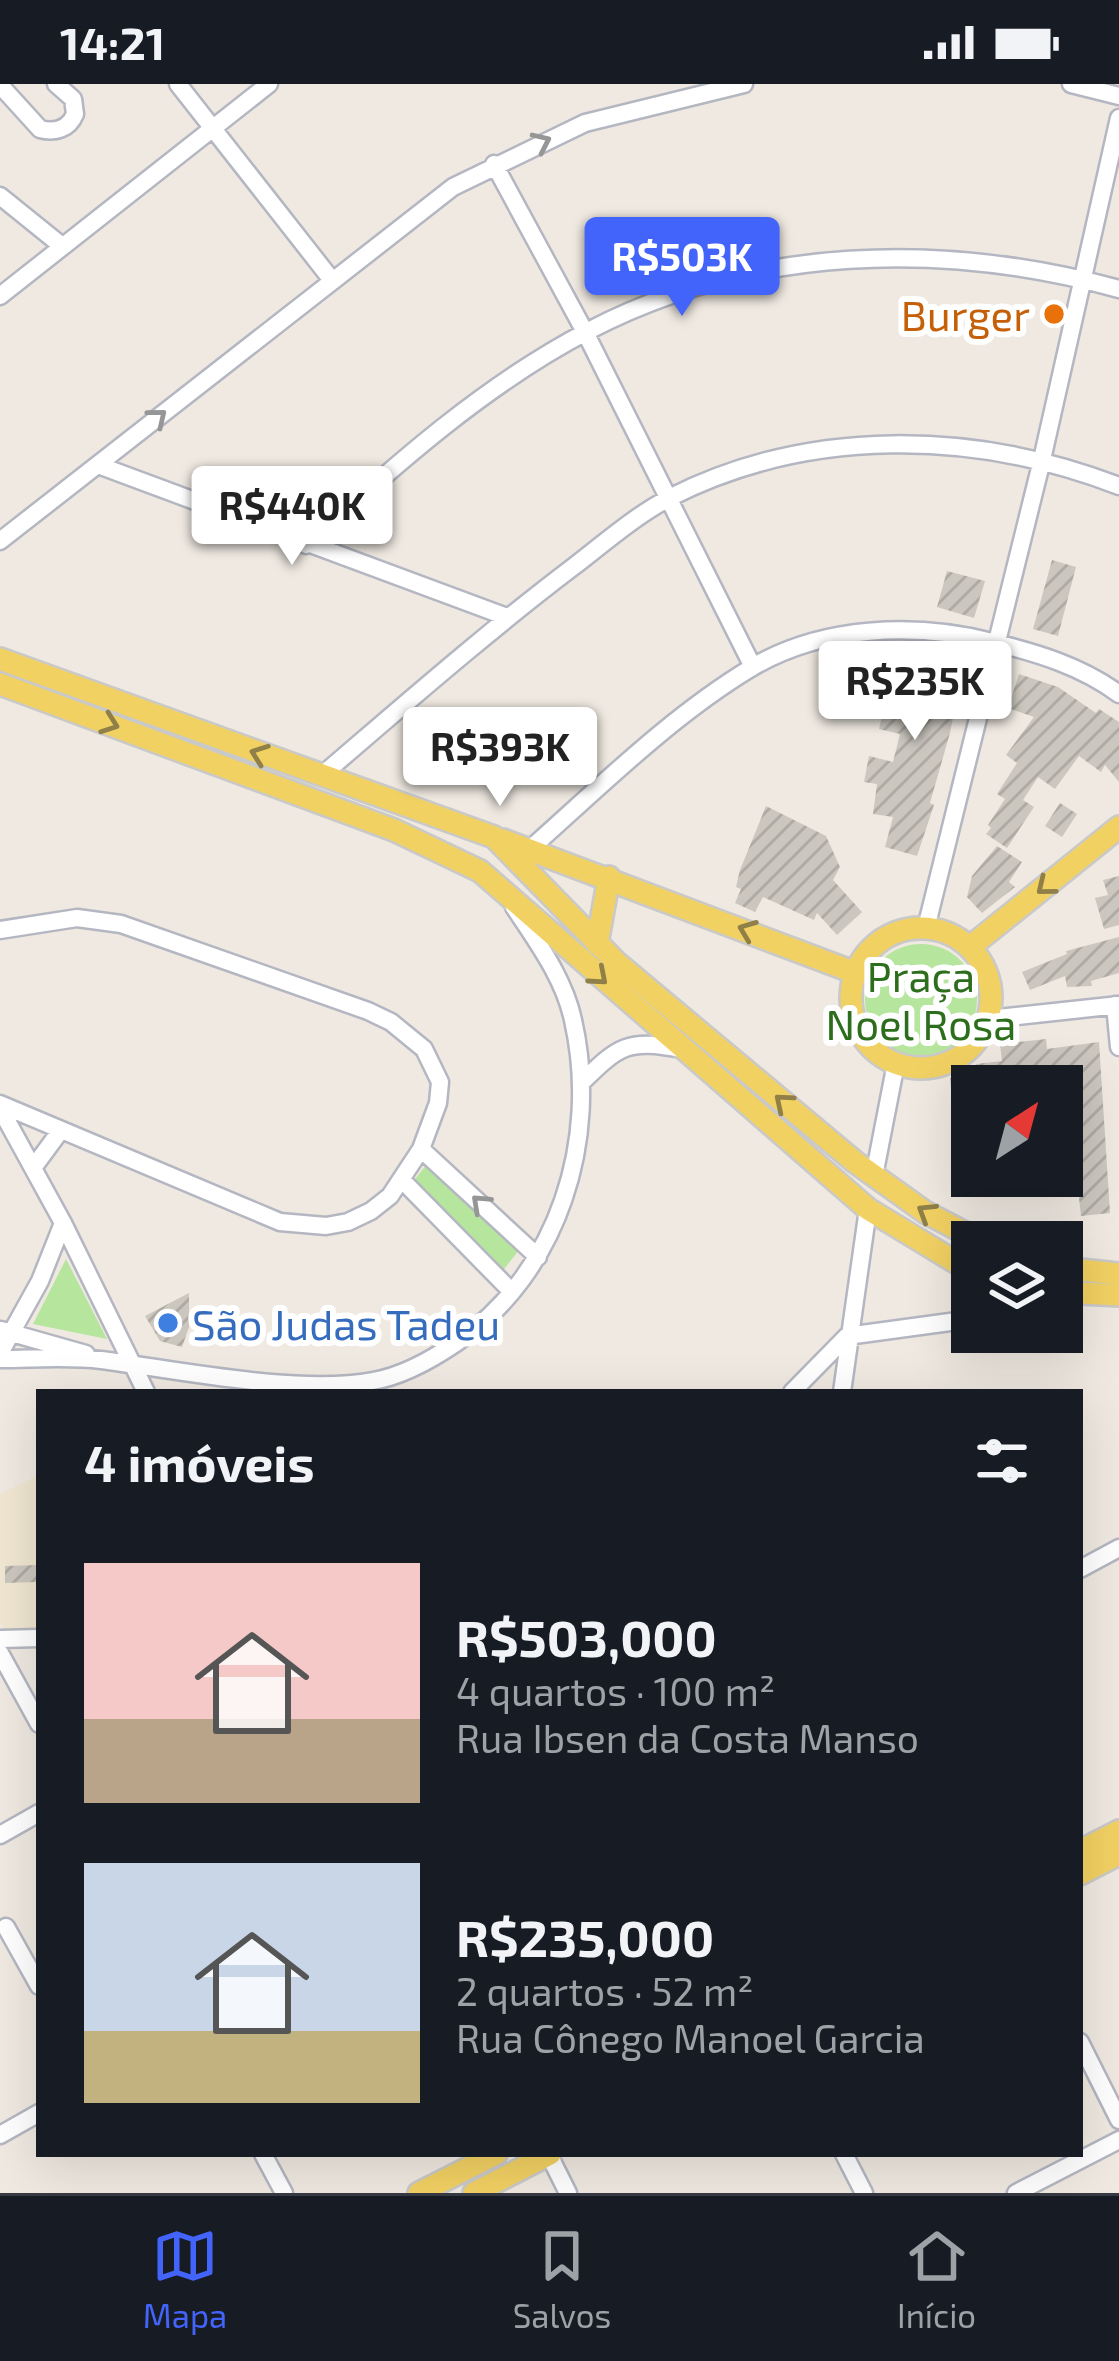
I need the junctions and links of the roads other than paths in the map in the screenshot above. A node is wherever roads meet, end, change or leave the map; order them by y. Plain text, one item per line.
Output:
1 (56, 84) edge
2 (178, 84) edge
3 (269, 84) edge
4 (744, 84) edge
5 (1071, 84) edge
6 (0, 85) edge
7 (708, 87) edge
8 (1119, 96) edge
9 (1119, 118) edge
10 (212, 127) junction
11 (494, 164) junction
12 (0, 196) edge
13 (62, 246) junction
14 (331, 279) junction
15 (1084, 280) junction
16 (1119, 289) edge
17 (0, 296) edge
18 (585, 332) junction
19 (1041, 464) junction
20 (98, 465) junction
21 (1119, 486) edge
22 (668, 499) junction
23 (0, 541) edge
24 (306, 545) junction
25 (506, 617) junction
26 (997, 643) junction
27 (0, 659) edge
28 (753, 667) junction
29 (0, 685) edge
30 (1119, 694) edge
31 (321, 776) junction
32 (1119, 826) edge
33 (494, 837) junction
34 (530, 849) junction
35 (609, 877) junction
36 (500, 886) junction
37 (926, 928) junction
38 (0, 930) edge
39 (597, 944) junction
40 (970, 947) junction
41 (856, 973) junction
42 (1117, 1005) edge
43 (989, 1019) junction
44 (1119, 1047) edge
45 (682, 1049) junction
46 (896, 1064) junction
47 (581, 1084) junction
48 (0, 1106) edge
49 (61, 1130) junction
50 (422, 1149) junction
51 (33, 1168) junction
52 (874, 1176) junction
53 (402, 1180) junction
54 (868, 1209) junction
55 (63, 1222) junction
56 (951, 1225) edge
57 (538, 1256) junction
58 (951, 1259) edge
59 (1083, 1270) edge
60 (1119, 1274) edge
61 (512, 1292) junction
62 (1083, 1294) edge
63 (1119, 1295) edge
64 (951, 1322) edge
65 (5, 1331) edge
66 (847, 1336) junction
67 (0, 1356) edge
68 (98, 1360) junction
69 (132, 1366) junction
70 (144, 1389) edge
71 (795, 1389) edge
72 (842, 1389) edge
73 (1119, 1548) edge
74 (1083, 1567) edge
75 (36, 1638) edge
76 (0, 1639) edge
77 (0, 1653) edge
78 (36, 1719) edge
79 (36, 1815) edge
80 (1119, 1831) edge
81 (0, 1835) edge
82 (1083, 1849) edge
83 (1083, 1852) edge
84 (1114, 1862) edge
85 (1083, 1873) edge
86 (6, 1927) dead end
87 (36, 1981) edge
88 (1083, 2048) edge
89 (36, 2115) edge
90 (1119, 2120) edge
91 (0, 2134) edge
92 (1119, 2140) edge
93 (264, 2157) edge
94 (490, 2157) edge
95 (543, 2157) edge
96 (550, 2157) edge
97 (846, 2157) edge
98 (284, 2193) edge
99 (419, 2193) edge
100 (474, 2193) edge
101 (568, 2193) edge
102 (864, 2193) edge
103 (1016, 2193) edge

1 - 6 street
2 - 10 street
3 - 10 street
4 - 7 street
5 - 8 street
11 -> 7 street
9 - 15 street
10 - 13 street
10 - 14 street
11 - 14 street
11 - 18 street
12 - 13 street
13 - 17 street
20 -> 14 street
15 - 16 street
15 - 18 street
15 - 19 street
18 - 22 street
18 - 24 street
19 - 21 street
19 - 22 street
19 - 26 street
20 - 23 street
20 - 24 street
22 - 25 street
22 - 28 street
24 - 25 street
25 - 31 street
26 - 28 street
26 - 30 street
26 - 37 street
31 -> 27 main road
28 - 34 street
29 -> 36 main road
31 - 33 main road
32 -> 40 main road
33 - 34 main road
33 - 39 main road
34 - 35 main road
35 - 39 main road
41 -> 35 main road
36 -> 45 main road
36 - 47 street
37 - 40 main road
37 - 41 main road
38 - 50 street
52 -> 39 main road
40 - 43 main road
41 - 46 main road
42 - 43 street
42 - 44 street
43 - 46 main road
45 - 47 street
45 - 54 main road
46 - 52 street
47 - 57 street
48 - 49 street
48 - 51 street
49 - 51 street
49 - 53 street
50 - 53 street
57 -> 50 street
51 - 55 street
56 -> 52 main road
53 - 61 street
54 - 58 main road
54 - 66 street
55 - 65 street
55 - 69 street
57 - 61 street
59 - 60 main road
61 - 69 street
62 - 63 main road
64 - 66 street
65 - 67 street
65 - 68 street
66 - 71 street
66 - 72 street
67 - 68 street
68 - 69 street
69 - 70 street
73 - 74 street
75 - 76 street
77 - 78 street
79 - 81 street
80 - 82 main road
83 - 84 street
84 - 85 main road
86 - 87 street
88 - 90 street
89 - 91 street
92 - 103 street
93 - 98 street
94 - 99 main road
95 - 100 main road
96 - 101 street
97 - 102 street

